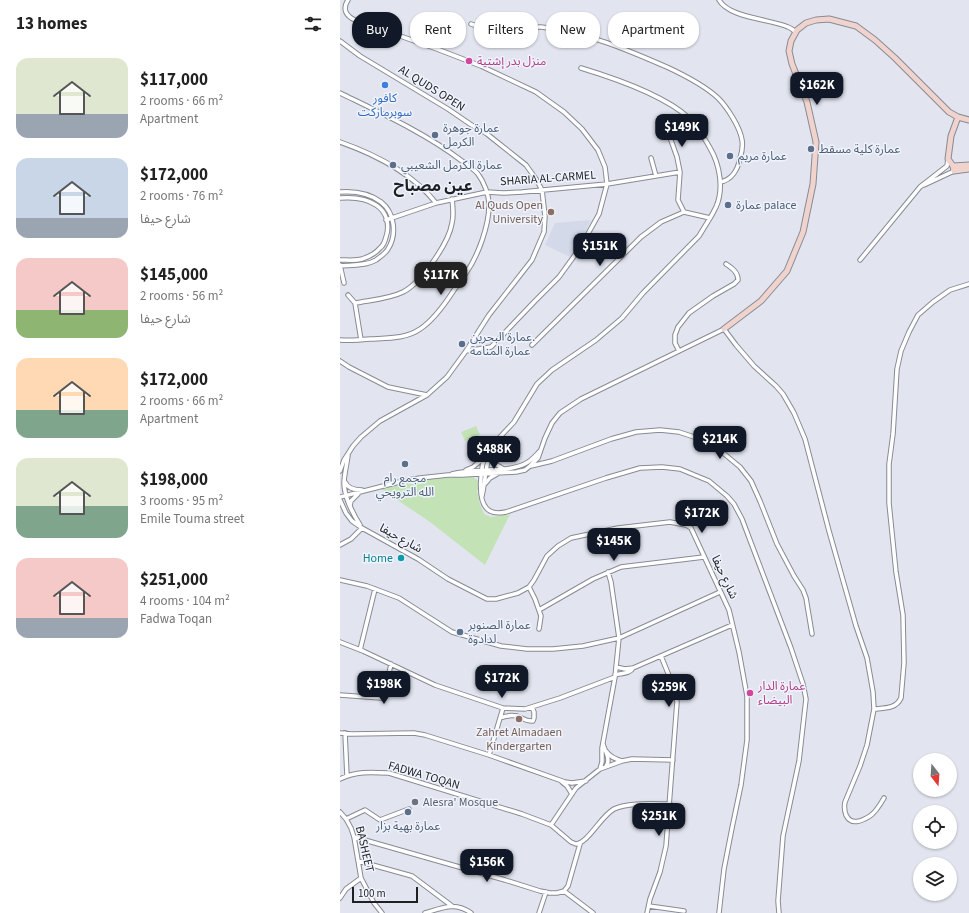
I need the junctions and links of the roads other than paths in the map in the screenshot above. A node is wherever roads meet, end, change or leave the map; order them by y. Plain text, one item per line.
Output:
1 (348, 0) edge
2 (719, 0) edge
3 (471, 24) dead end
4 (796, 32) junction
5 (340, 41) edge
6 (581, 68) dead end
7 (340, 93) edge
8 (958, 117) junction
9 (969, 120) edge
10 (667, 129) dead end
11 (340, 142) edge
12 (651, 158) dead end
13 (948, 159) junction
14 (969, 165) edge
15 (954, 169) junction
16 (969, 169) edge
17 (680, 172) junction
18 (656, 176) junction
19 (720, 182) junction
20 (607, 184) junction
21 (920, 187) junction
22 (542, 190) junction
23 (340, 192) edge
24 (487, 192) junction
25 (340, 198) edge
26 (452, 199) junction
27 (436, 203) junction
28 (684, 212) junction
29 (391, 218) junction
30 (710, 218) junction
31 (386, 220) junction
32 (340, 260) edge
33 (860, 260) dead end
34 (726, 264) dead end
35 (340, 265) edge
36 (344, 283) dead end
37 (969, 284) edge
38 (348, 295) dead end
39 (355, 303) junction
40 (724, 329) junction
41 (340, 340) edge
42 (361, 340) junction
43 (532, 346) dead end
44 (679, 351) junction
45 (466, 352) junction
46 (340, 361) edge
47 (447, 377) joint
48 (428, 395) junction
49 (499, 439) junction
50 (542, 449) junction
51 (490, 453) junction
52 (348, 454) junction
53 (484, 457) junction
54 (530, 466) junction
55 (503, 468) junction
56 (340, 471) edge
57 (464, 471) junction
58 (484, 472) junction
59 (499, 473) junction
60 (448, 475) junction
61 (470, 475) junction
62 (344, 481) junction
63 (483, 485) junction
64 (367, 490) junction
65 (346, 496) junction
66 (340, 499) edge
67 (351, 510) junction
68 (362, 528) junction
69 (340, 545) edge
70 (704, 557) junction
71 (608, 572) junction
72 (340, 580) edge
73 (529, 587) junction
74 (375, 589) junction
75 (720, 592) junction
76 (539, 610) junction
77 (732, 626) junction
78 (539, 630) dead end
79 (812, 634) dead end
80 (619, 638) junction
81 (340, 642) edge
82 (360, 650) junction
83 (661, 656) junction
84 (391, 664) junction
85 (616, 667) junction
86 (634, 668) junction
87 (615, 676) junction
88 (340, 694) edge
89 (532, 706) junction
90 (503, 708) junction
91 (874, 709) junction
92 (500, 718) junction
93 (340, 733) edge
94 (345, 733) junction
95 (603, 743) junction
96 (606, 751) junction
97 (489, 755) junction
98 (674, 760) junction
99 (622, 761) junction
100 (605, 767) junction
101 (600, 769) junction
102 (347, 776) junction
103 (340, 779) edge
104 (560, 780) junction
105 (586, 780) junction
106 (572, 794) junction
107 (884, 798) dead end
108 (670, 804) junction
109 (410, 809) dead end
110 (340, 812) edge
111 (346, 819) junction
112 (551, 825) junction
113 (354, 837) junction
114 (580, 844) junction
115 (358, 861) junction
116 (361, 878) junction
117 (564, 890) junction
118 (546, 892) junction
119 (340, 898) edge
120 (452, 906) junction
121 (649, 906) junction
122 (684, 911) dead end
123 (382, 913) edge
124 (425, 913) edge
125 (471, 913) edge
126 (539, 913) edge
127 (592, 913) edge
128 (647, 913) edge
129 (719, 913) edge
130 (779, 913) edge

1 - 20 street, SHARIA AL-CARMEL
2 - 4 street
3 - 19 street
4 - 8 street
4 - 40 street
5 - 22 street, AL QUDS OPEN
6 - 19 street
7 - 24 street
8 - 9 street
8 - 13 street
10 - 17 street
11 - 27 street
12 - 18 street
13 - 15 street
13 - 21 street
14 - 15 street
15 - 16 street
15 - 21 street
17 - 18 street
17 - 28 street
18 - 20 street
19 - 30 street
20 - 22 street, SHARIA AL-CARMEL
20 - 45 street
21 - 33 street
22 - 24 street, SHARIA AL-CARMEL
22 - 45 street, AL QUDS OPEN
23 - 29 street
24 - 26 street, SHARIA AL-CARMEL
24 - 42 street
25 - 31 street
26 - 27 street, SHARIA AL-CARMEL
26 - 39 street
27 - 29 street, SHARIA AL-CARMEL
28 - 30 street
28 - 43 street
29 - 31 street, SHARIA AL-CARMEL
29 - 35 street
30 - 49 street
31 - 32 street
34 - 44 street
35 - 36 street
37 - 91 street
38 - 39 street
39 - 42 street
40 - 44 street
40 - 91 street
41 - 42 street
44 - 50 street
45 - 47 street, AL QUDS OPEN
46 - 48 street
47 - 48 street, شارع حيفا
48 - 52 street, شارع حيفا
49 - 51 street
49 - 53 street
50 - 54 street
50 - 55 street
51 - 55 street
51 - 58 street
52 - 56 street, شارع حيفا
52 - 62 street, شارع حيفا
53 - 57 street
53 - 58 street
54 - 59 street
54 - 79 street
55 - 58 street
57 - 58 street
57 - 60 street
58 - 59 street
58 - 61 street
58 - 63 street
59 - 63 street
60 - 61 street
60 - 64 street
61 - 63 street
62 - 64 street
62 - 65 street, شارع حيفا
63 - 130 street
64 - 65 street
64 - 67 street
65 - 66 street
65 - 67 street, شارع حيفا
66 - 68 street, شارع حيفا
67 - 68 street, شارع حيفا
68 - 69 street
68 - 73 street, شارع حيفا
70 - 71 street
70 - 73 street, شارع حيفا
70 - 75 street, شارع حيفا
71 - 76 street
71 - 80 street
72 - 74 street
73 - 76 street
74 - 80 street
74 - 82 street
75 - 77 street, شارع حيفا
75 - 80 street
76 - 78 street
77 - 83 street
77 - 129 street, شارع حيفا
80 - 85 street
81 - 82 street
82 - 84 street
83 - 86 street
83 - 98 street
84 - 88 street
84 - 90 street
85 - 86 street
85 - 87 street
86 - 87 street
87 - 89 street
87 - 95 street
89 - 90 street
89 - 92 street
90 - 92 street
91 - 107 street
92 - 97 street
93 - 94 street
94 - 97 street
94 - 102 street
95 - 96 street
95 - 101 street
96 - 99 street
96 - 100 street
97 - 104 street
98 - 99 street
98 - 108 street
99 - 100 street
100 - 101 street
101 - 105 street
102 - 103 street, FADWA TOQAN
102 - 112 street, FADWA TOQAN
104 - 105 street
104 - 106 street
105 - 106 street
106 - 112 street
108 - 114 street
108 - 121 street
109 - 111 street
110 - 111 street, BASHEET
111 - 113 street, BASHEET
112 - 114 street, FADWA TOQAN
113 - 115 street, BASHEET
113 - 118 street
114 - 117 street
115 - 116 street, BASHEET
115 - 120 street
116 - 119 street
116 - 123 street, BASHEET
117 - 118 street
117 - 127 street
118 - 126 street
120 - 124 street
120 - 125 street
121 - 122 street
121 - 128 street

